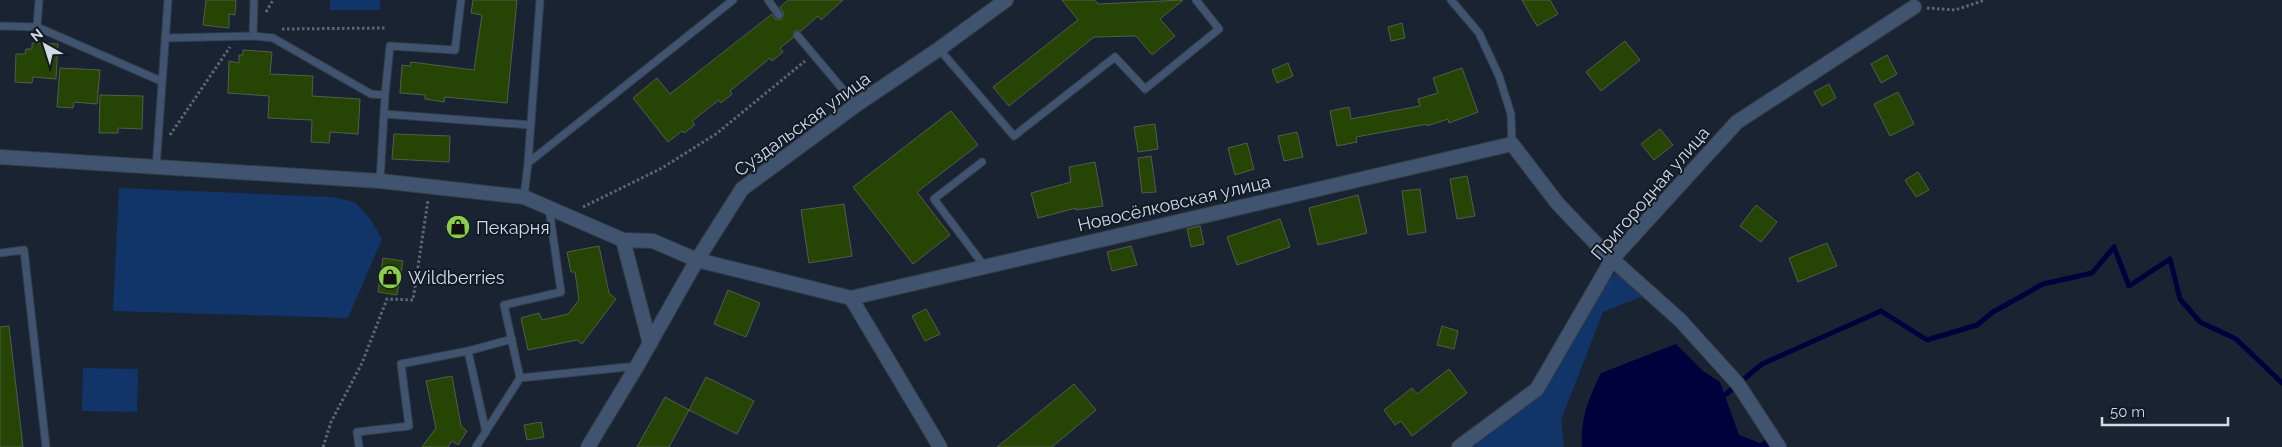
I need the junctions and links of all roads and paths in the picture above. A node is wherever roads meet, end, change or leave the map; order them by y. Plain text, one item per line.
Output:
1 (39, 0) edge
2 (168, 0) edge
3 (254, 0) edge
4 (461, 0) edge
5 (540, 0) edge
6 (733, 0) edge
7 (768, 0) edge
8 (1006, 0) edge
9 (1196, 0) edge
10 (1451, 0) edge
11 (1985, 0) edge
12 (1914, 7) joint
13 (780, 15) dead end
14 (0, 26) edge
15 (37, 27) junction
16 (386, 28) dead end
17 (797, 35) dead end
18 (253, 36) junction
19 (238, 37) junction
20 (165, 38) junction
21 (939, 49) junction
22 (813, 54) junction
23 (161, 81) junction
24 (385, 95) junction
25 (856, 105) junction
26 (384, 114) junction
27 (531, 125) junction
28 (1512, 144) junction
29 (157, 153) junction
30 (0, 157) edge
31 (982, 162) dead end
32 (528, 163) junction
33 (156, 168) junction
34 (380, 181) junction
35 (428, 197) dead end
36 (524, 197) junction
37 (549, 206) junction
38 (567, 215) junction
39 (623, 240) junction
40 (0, 253) edge
41 (1612, 258) junction
42 (697, 260) junction
43 (985, 267) junction
44 (851, 298) junction
45 (512, 339) junction
46 (650, 344) junction
47 (468, 351) junction
48 (637, 366) junction
49 (520, 378) junction
50 (486, 432) junction
51 (46, 447) edge
52 (323, 447) edge
53 (358, 447) edge
54 (476, 447) edge
55 (588, 447) edge
56 (940, 447) edge
57 (1459, 447) edge
58 (1779, 447) edge

1 - 15 lane
2 - 20 lane
3 - 18 lane
4 - 24 lane
5 - 27 lane
6 - 32 lane
7 - 13 lane
8 - 21 street, Суздальская улица
9 - 21 lane
10 - 28 lane
11 - 12 path
12 - 41 street, Пригородная улица
14 - 15 lane
15 - 23 lane
16 - 18 path
17 - 22 lane
18 - 19 lane
18 - 24 lane
19 - 20 lane
19 - 29 path
20 - 23 lane
21 - 25 street, Суздальская улица
22 - 25 lane
22 - 38 path
23 - 29 lane
24 - 26 lane
25 - 42 street, Суздальская улица
26 - 27 lane
26 - 34 lane
27 - 32 lane
28 - 41 street
28 - 43 street, Новосёлковская улица
29 - 33 lane
30 - 33 street
31 - 43 lane
32 - 36 lane
33 - 34 street
34 - 36 street
35 - 52 path
36 - 37 street
37 - 38 street
37 - 45 lane
38 - 39 street
39 - 42 street, Новосёлковская улица
39 - 46 street
40 - 51 lane
41 - 57 street, Пригородная улица
41 - 58 street
42 - 44 street, Новосёлковская улица
42 - 46 street, Суздальская улица
43 - 44 street, Новосёлковская улица
44 - 56 street
45 - 47 lane
45 - 49 lane
46 - 48 street, Суздальская улица
47 - 50 lane
47 - 53 lane
48 - 49 lane
48 - 55 street, Суздальская улица
49 - 50 lane
50 - 54 lane

